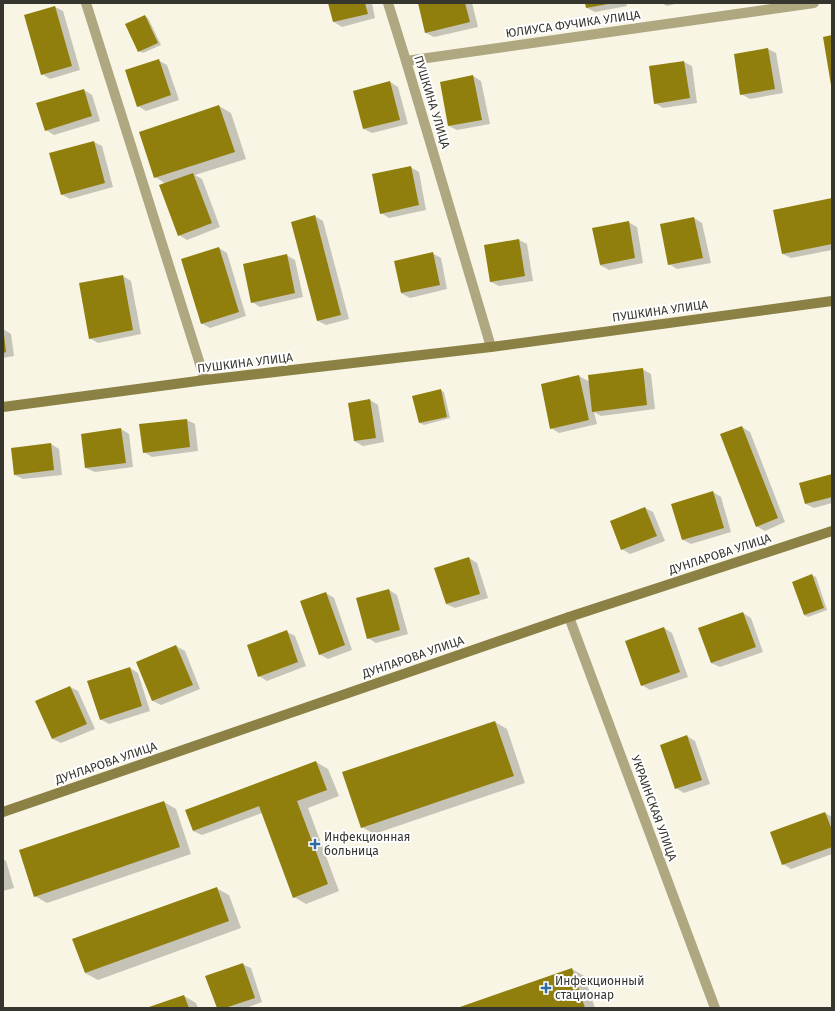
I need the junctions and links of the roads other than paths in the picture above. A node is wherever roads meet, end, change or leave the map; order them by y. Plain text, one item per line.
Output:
1 (86, 3) edge
2 (388, 3) edge
3 (814, 3) edge
4 (406, 61) junction
5 (832, 301) edge
6 (491, 347) junction
7 (205, 380) junction
8 (3, 407) edge
9 (832, 531) edge
10 (569, 617) junction
11 (3, 812) edge
12 (715, 1008) edge

1 - 7 street
2 - 4 street, ПУШКИНА УЛИЦА
3 - 4 street, ЮЛИУСА ФУЧИКА УЛИЦА
4 - 6 street, ПУШКИНА УЛИЦА
5 - 6 main road, ПУШКИНА УЛИЦА
6 - 7 main road, ПУШКИНА УЛИЦА
7 - 8 main road, ПУШКИНА УЛИЦА
9 - 10 main road, ДУНЛАРОВА УЛИЦА
10 - 11 main road, ДУНЛАРОВА УЛИЦА
10 - 12 street, УКРАИНСКАЯ УЛИЦА

